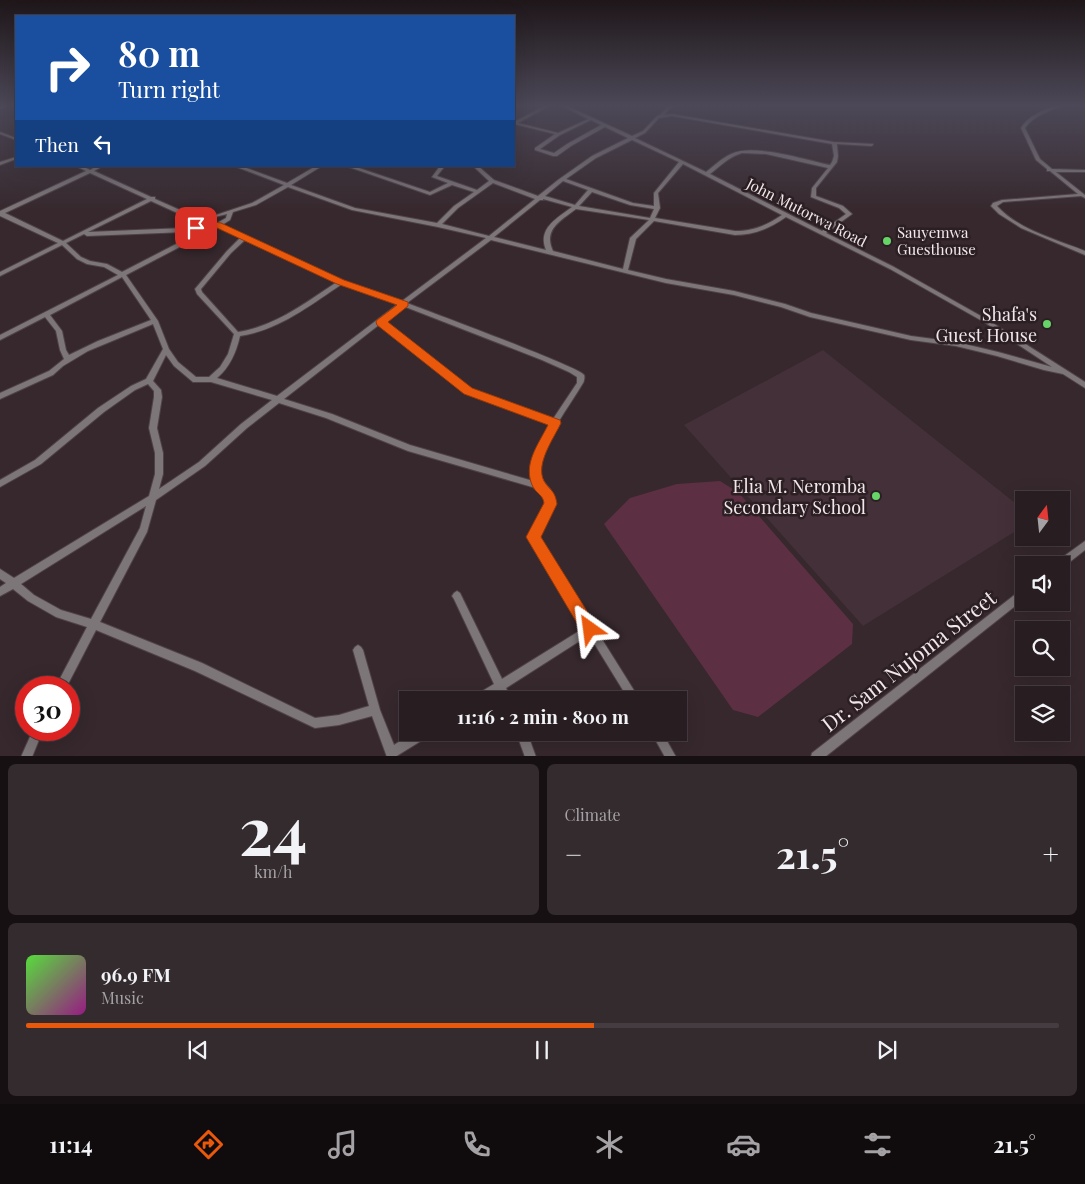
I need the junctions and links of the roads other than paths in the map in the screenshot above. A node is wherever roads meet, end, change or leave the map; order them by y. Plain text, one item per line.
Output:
1 (550, 140) edge
2 (578, 140) edge
3 (626, 140) edge
4 (635, 140) edge
5 (818, 140) edge
6 (1030, 140) edge
7 (834, 143) junction
8 (871, 145) dead end
9 (15, 158) edge
10 (682, 162) junction
11 (0, 164) edge
12 (80, 167) edge
13 (99, 167) edge
14 (239, 167) edge
15 (252, 167) edge
16 (318, 167) edge
17 (351, 167) edge
18 (442, 167) edge
19 (476, 167) edge
20 (831, 167) junction
21 (247, 170) junction
22 (1048, 170) junction
23 (1085, 171) edge
24 (89, 172) junction
25 (706, 175) junction
26 (563, 180) junction
27 (492, 181) junction
28 (452, 183) junction
29 (286, 186) junction
30 (591, 190) junction
31 (476, 191) junction
32 (1082, 196) edge
33 (153, 198) junction
34 (542, 198) junction
35 (576, 207) junction
36 (657, 208) junction
37 (231, 212) junction
38 (1, 214) edge
39 (785, 215) junction
40 (197, 220) junction
41 (652, 220) junction
42 (207, 223) junction
43 (218, 225) junction
44 (438, 225) junction
45 (82, 234) junction
46 (822, 234) junction
47 (245, 237) junction
48 (490, 238) junction
49 (63, 242) junction
50 (550, 252) junction
51 (1085, 253) edge
52 (625, 271) junction
53 (0, 274) edge
54 (123, 275) junction
55 (341, 282) junction
56 (404, 304) junction
57 (47, 314) junction
58 (155, 321) junction
59 (381, 322) junction
60 (237, 334) junction
61 (1, 337) edge
62 (166, 349) junction
63 (68, 360) junction
64 (1065, 372) junction
65 (211, 379) junction
66 (149, 381) junction
67 (1085, 385) edge
68 (0, 396) edge
69 (280, 400) junction
70 (555, 423) junction
71 (0, 484) edge
72 (539, 486) junction
73 (152, 498) junction
74 (1085, 545) edge
75 (1070, 557) edge
76 (0, 573) edge
77 (12, 585) junction
78 (0, 592) edge
79 (457, 596) dead end
80 (1015, 600) edge
81 (92, 624) junction
82 (590, 629) junction
83 (358, 650) dead end
84 (66, 676) edge
85 (501, 686) junction
86 (493, 691) edge
87 (503, 691) edge
88 (628, 691) edge
89 (375, 710) junction
90 (33, 741) edge
91 (410, 741) edge
92 (525, 741) edge
93 (662, 741) edge
94 (26, 756) edge
95 (531, 756) edge
96 (671, 756) edge
97 (816, 756) edge

1 - 2 street
3 - 26 street
4 - 10 street, John Mutorwa Road
5 - 7 street
6 - 22 street
7 - 8 street
7 - 20 street
9 - 11 street
10 - 25 street, John Mutorwa Road
10 - 36 street
12 - 24 street
13 - 24 street
14 - 21 street
15 - 21 street
16 - 29 street
17 - 28 street
18 - 28 street
19 - 27 street
20 - 25 street
20 - 46 street
21 - 29 street
22 - 23 street
22 - 32 street
24 - 33 street
24 - 38 street
25 - 39 street, John Mutorwa Road
26 - 30 street
26 - 34 street
27 - 31 street
27 - 34 street
28 - 31 street
29 - 37 street
29 - 44 street
30 - 35 street
30 - 36 street
31 - 44 street
32 - 51 street
33 - 40 street
33 - 45 street
34 - 35 street
34 - 48 street
35 - 41 street
35 - 50 street
36 - 41 street
37 - 40 street
37 - 43 street
38 - 49 street
39 - 41 street
39 - 46 street, John Mutorwa Road
40 - 42 street
41 - 52 street
42 - 43 street
42 - 45 street
43 - 47 street
43 - 54 street
44 - 48 street
45 - 49 street
46 - 64 street, John Mutorwa Road
47 - 55 street
47 - 60 street
48 - 50 street
48 - 56 street
49 - 53 street
49 - 54 street
50 - 52 street
52 - 64 street
54 - 57 street
54 - 58 street
55 - 56 street
55 - 60 street
56 - 59 street
56 - 70 street
57 - 61 street
57 - 63 street
58 - 62 street
58 - 63 street
59 - 69 street
59 - 70 street
60 - 65 street
62 - 65 street
62 - 66 street
63 - 68 street
64 - 67 street, John Mutorwa Road
65 - 69 street
66 - 71 street
66 - 73 street
69 - 72 street
69 - 73 street
70 - 72 street
72 - 82 street
73 - 77 street
73 - 81 street
74 - 75 street
76 - 77 street
77 - 78 street
77 - 81 street
79 - 85 street
80 - 97 street, Dr. Sam Nujoma Street
81 - 84 street
81 - 89 street
82 - 85 street
82 - 88 street
83 - 89 street
85 - 86 street
85 - 87 street
89 - 91 street
90 - 94 street
92 - 95 street
93 - 96 street

